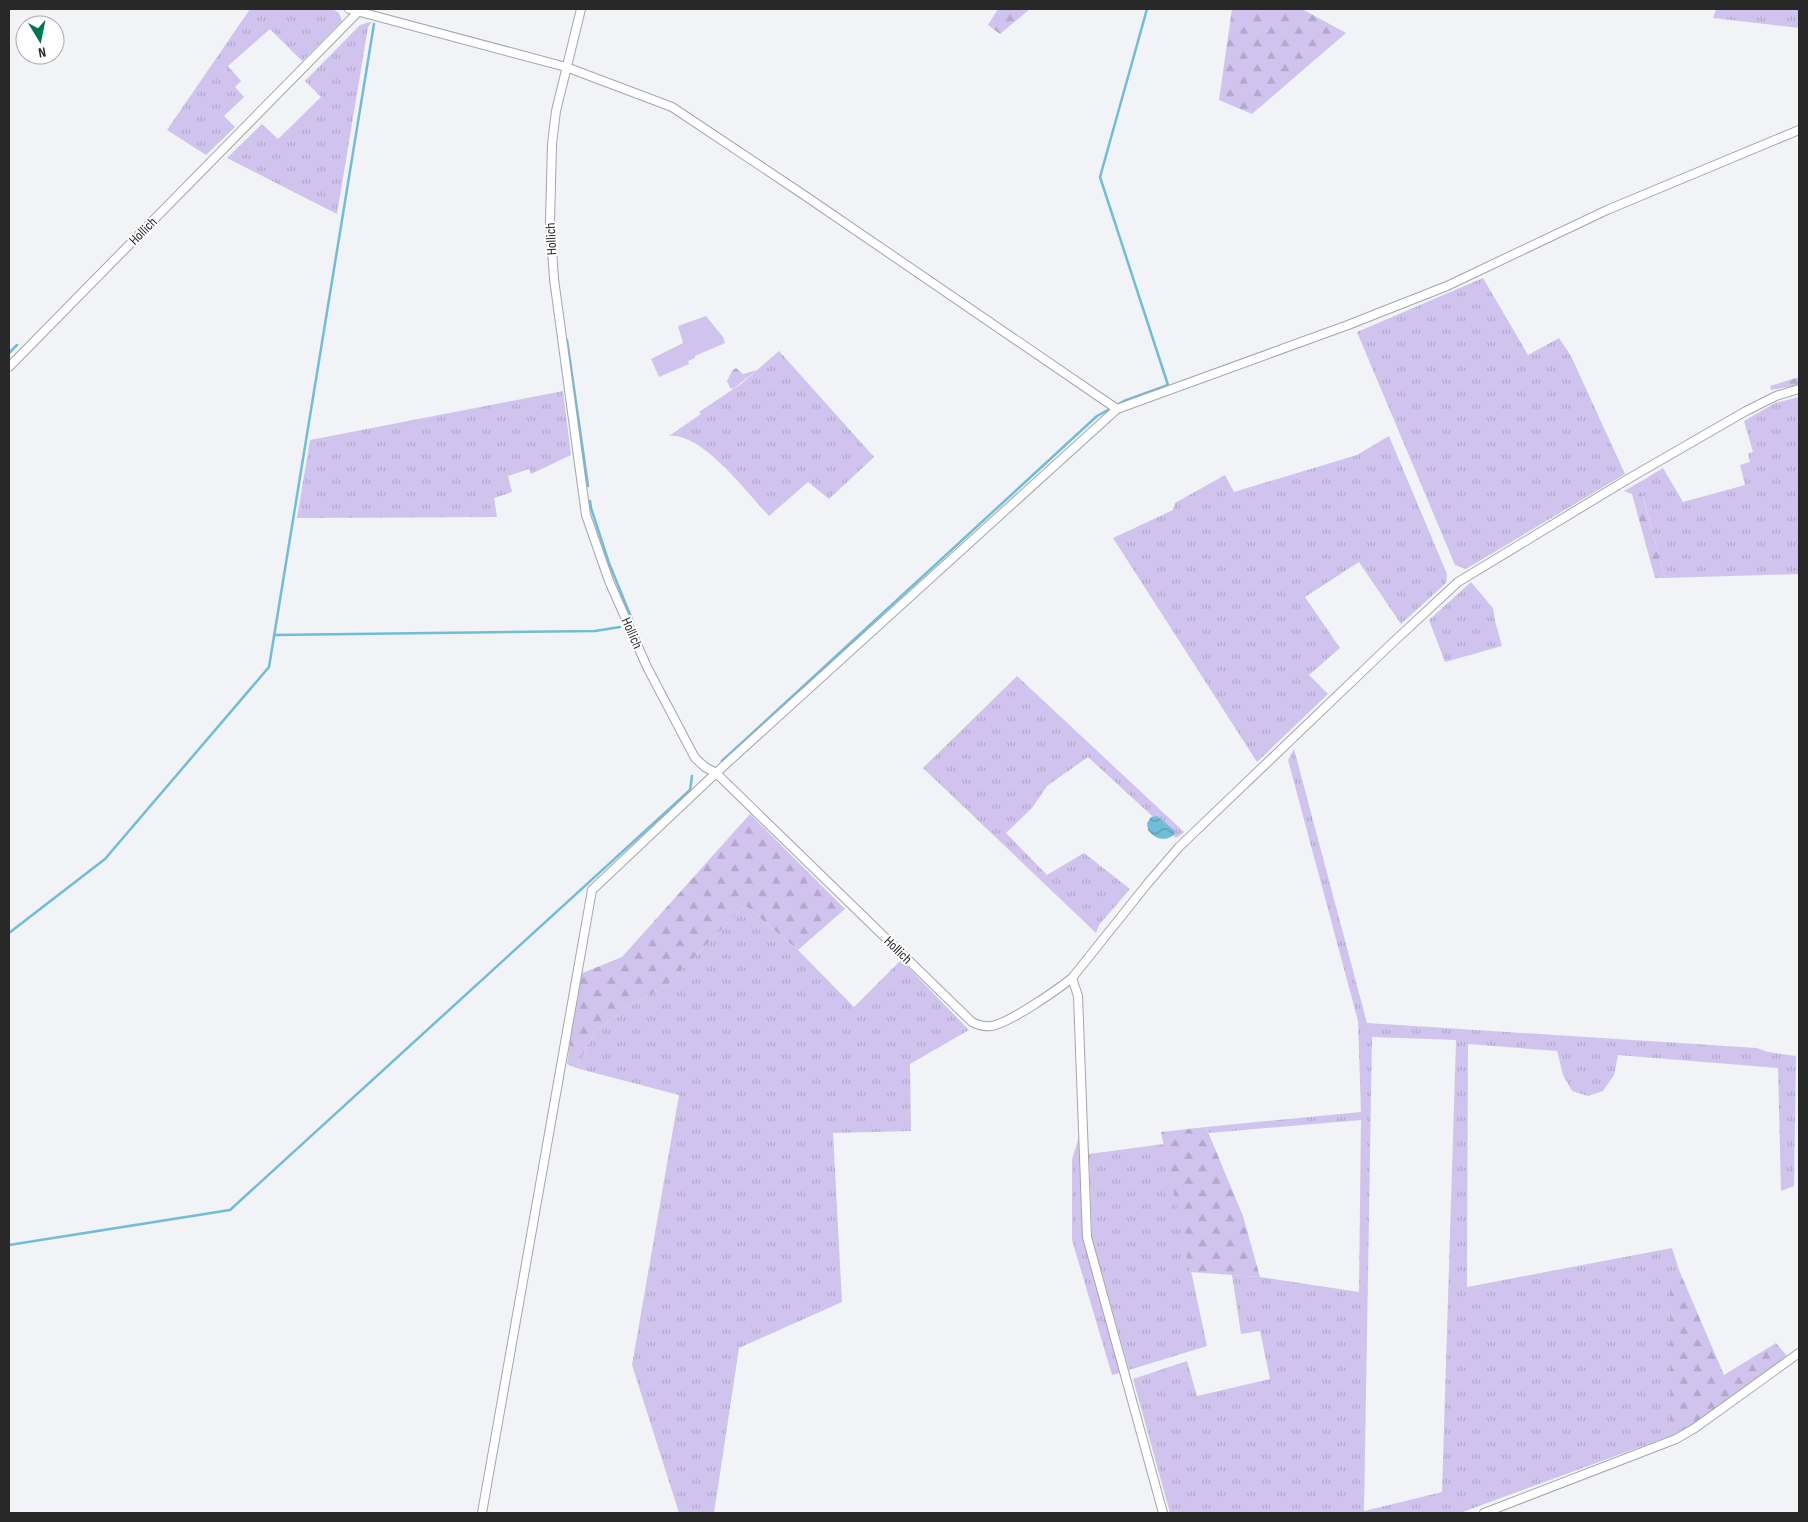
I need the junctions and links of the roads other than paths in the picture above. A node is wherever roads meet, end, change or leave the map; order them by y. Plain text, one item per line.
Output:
1 (349, 9) edge
2 (581, 9) edge
3 (359, 11) edge
4 (566, 67) junction
5 (1799, 130) edge
6 (9, 367) edge
7 (1799, 389) edge
8 (1117, 409) junction
9 (716, 773) junction
10 (1072, 978) junction
11 (1799, 1353) edge
12 (482, 1513) edge
13 (1163, 1513) edge
14 (1484, 1513) edge

1 - 3 street
2 - 4 street, Hollich
3 - 4 street
3 - 6 street, Hollich
4 - 8 street
4 - 9 street, Hollich
5 - 8 street
7 - 10 street, Hollich
8 - 9 street
9 - 10 street, Hollich
9 - 12 street
10 - 13 street
11 - 14 street

